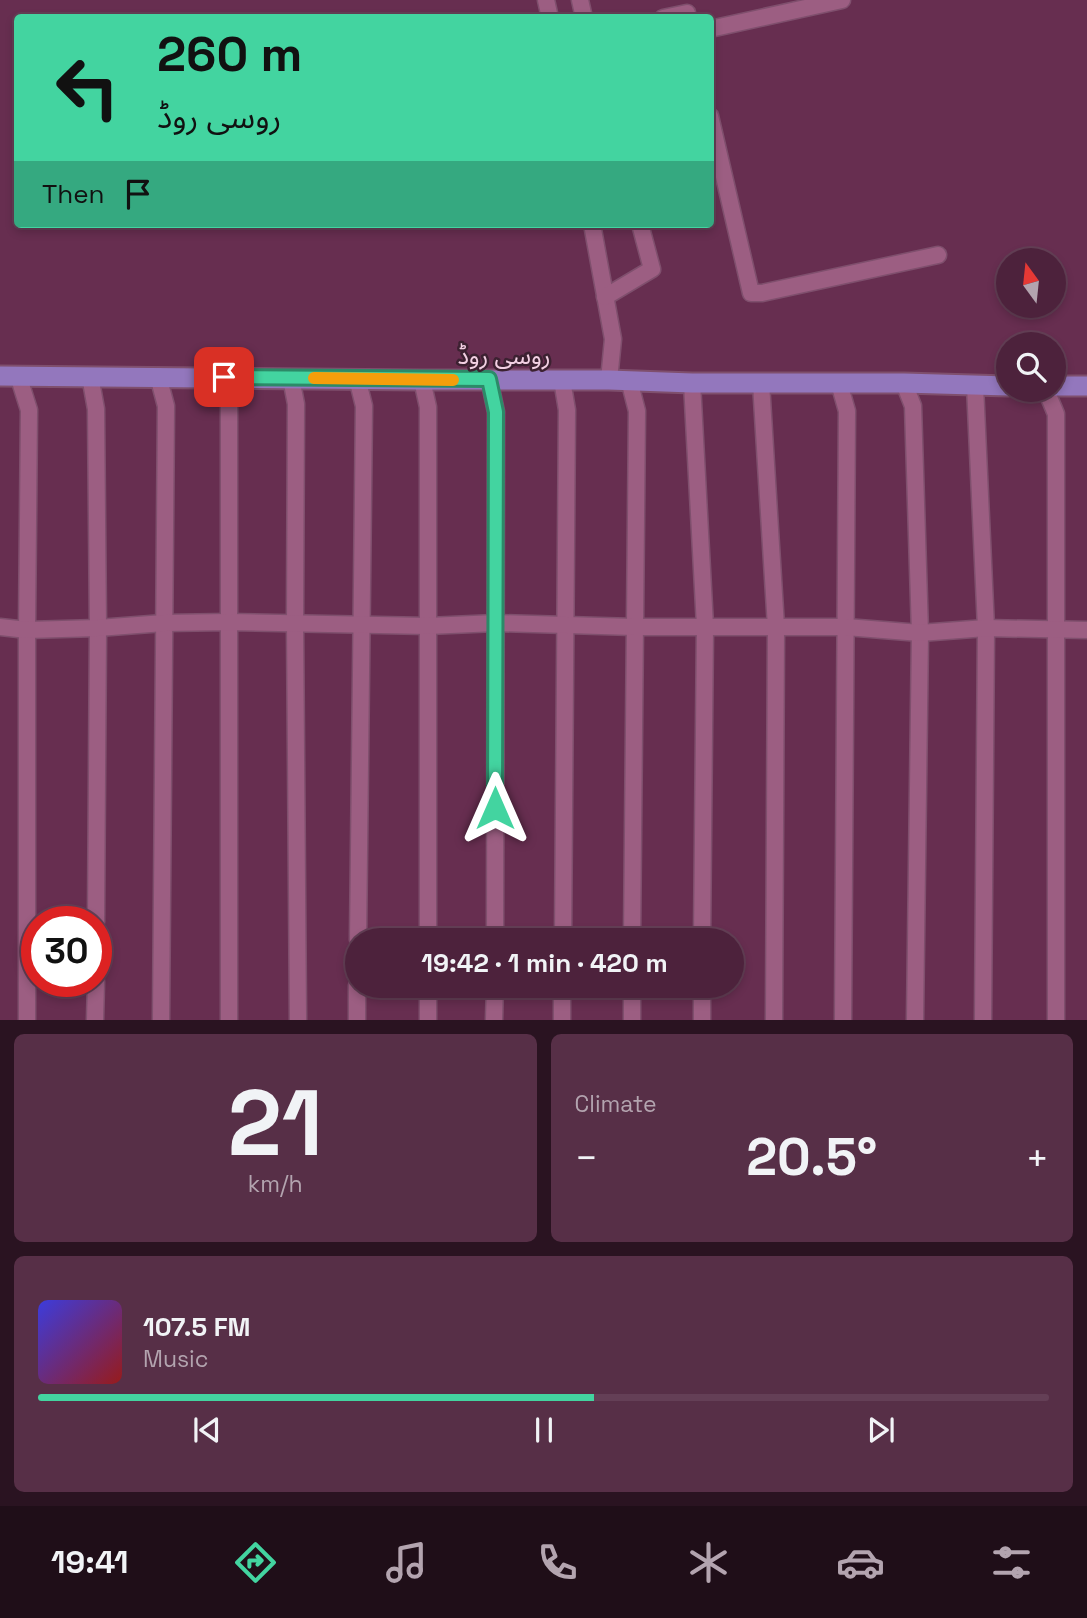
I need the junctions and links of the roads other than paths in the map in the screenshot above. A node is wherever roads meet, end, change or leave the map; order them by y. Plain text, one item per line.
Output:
1 (842, 0) edge
2 (714, 28) edge
3 (714, 133) edge
4 (593, 228) edge
5 (641, 228) edge
6 (938, 255) dead end
7 (605, 297) junction
8 (9, 375) edge
9 (90, 376) junction
10 (158, 376) junction
11 (224, 377) junction
12 (291, 378) junction
13 (357, 378) junction
14 (489, 379) junction
15 (422, 380) junction
16 (562, 380) junction
17 (619, 380) junction
18 (692, 383) junction
19 (761, 383) junction
20 (839, 383) junction
21 (904, 383) junction
22 (975, 386) junction
23 (996, 386) edge
24 (1066, 386) edge
25 (1087, 386) edge
26 (1051, 402) edge
27 (229, 622) junction
28 (164, 623) junction
29 (295, 623) junction
30 (496, 623) junction
31 (362, 624) junction
32 (566, 625) junction
33 (428, 626) junction
34 (705, 626) junction
35 (0, 627) edge
36 (634, 627) junction
37 (776, 627) junction
38 (846, 627) junction
39 (98, 628) junction
40 (986, 628) junction
41 (1055, 629) junction
42 (27, 630) junction
43 (1087, 630) edge
44 (920, 633) junction
45 (96, 906) edge
46 (358, 928) edge
47 (428, 928) edge
48 (495, 928) edge
49 (562, 928) edge
50 (632, 928) edge
51 (702, 928) edge
52 (96, 997) edge
53 (357, 998) edge
54 (428, 998) edge
55 (495, 998) edge
56 (562, 998) edge
57 (632, 998) edge
58 (702, 998) edge
59 (27, 1020) edge
60 (95, 1020) edge
61 (161, 1020) edge
62 (229, 1020) edge
63 (298, 1020) edge
64 (357, 1020) edge
65 (428, 1020) edge
66 (494, 1020) edge
67 (562, 1020) edge
68 (632, 1020) edge
69 (702, 1020) edge
70 (774, 1020) edge
71 (843, 1020) edge
72 (915, 1020) edge
73 (983, 1020) edge
74 (1056, 1020) edge

1 - 2 street
3 - 6 street
4 - 7 street
5 - 7 street
7 - 17 street
8 - 9 main road, روسی روڈ
8 - 42 street
9 - 10 main road, روسی روڈ
9 - 39 street
10 - 11 main road, روسی روڈ
10 - 28 street
11 - 12 main road, روسی روڈ
11 - 27 street
12 - 13 main road, روسی روڈ
12 - 29 street
13 - 15 main road, روسی روڈ
13 - 31 street
14 - 15 main road, روسی روڈ
14 - 16 main road, روسی روڈ
14 - 30 street
15 - 33 street
16 - 17 main road, روسی روڈ
16 - 32 street
17 - 18 main road, روسی روڈ
17 - 36 street
18 - 19 main road, روسی روڈ
18 - 34 street
19 - 20 main road, روسی روڈ
19 - 37 street
20 - 21 main road, روسی روڈ
20 - 38 street
21 - 22 main road, روسی روڈ
21 - 44 street
22 - 23 main road, روسی روڈ
22 - 40 street
24 - 25 main road
26 - 41 street
27 - 28 street
27 - 29 street
27 - 62 street
28 - 39 street
28 - 61 street
29 - 31 street
29 - 63 street
30 - 32 street
30 - 33 street
30 - 48 street
31 - 33 street
31 - 46 street
32 - 36 street
32 - 49 street
33 - 47 street
34 - 36 street
34 - 37 street
34 - 51 street
35 - 42 street
36 - 50 street
37 - 38 street
37 - 70 street
38 - 44 street
38 - 71 street
39 - 42 street
39 - 45 street
40 - 41 street
40 - 44 street
40 - 73 street
41 - 43 street
41 - 74 street
42 - 59 street
44 - 72 street
52 - 60 street
53 - 64 street
54 - 65 street
55 - 66 street
56 - 67 street
57 - 68 street
58 - 69 street

